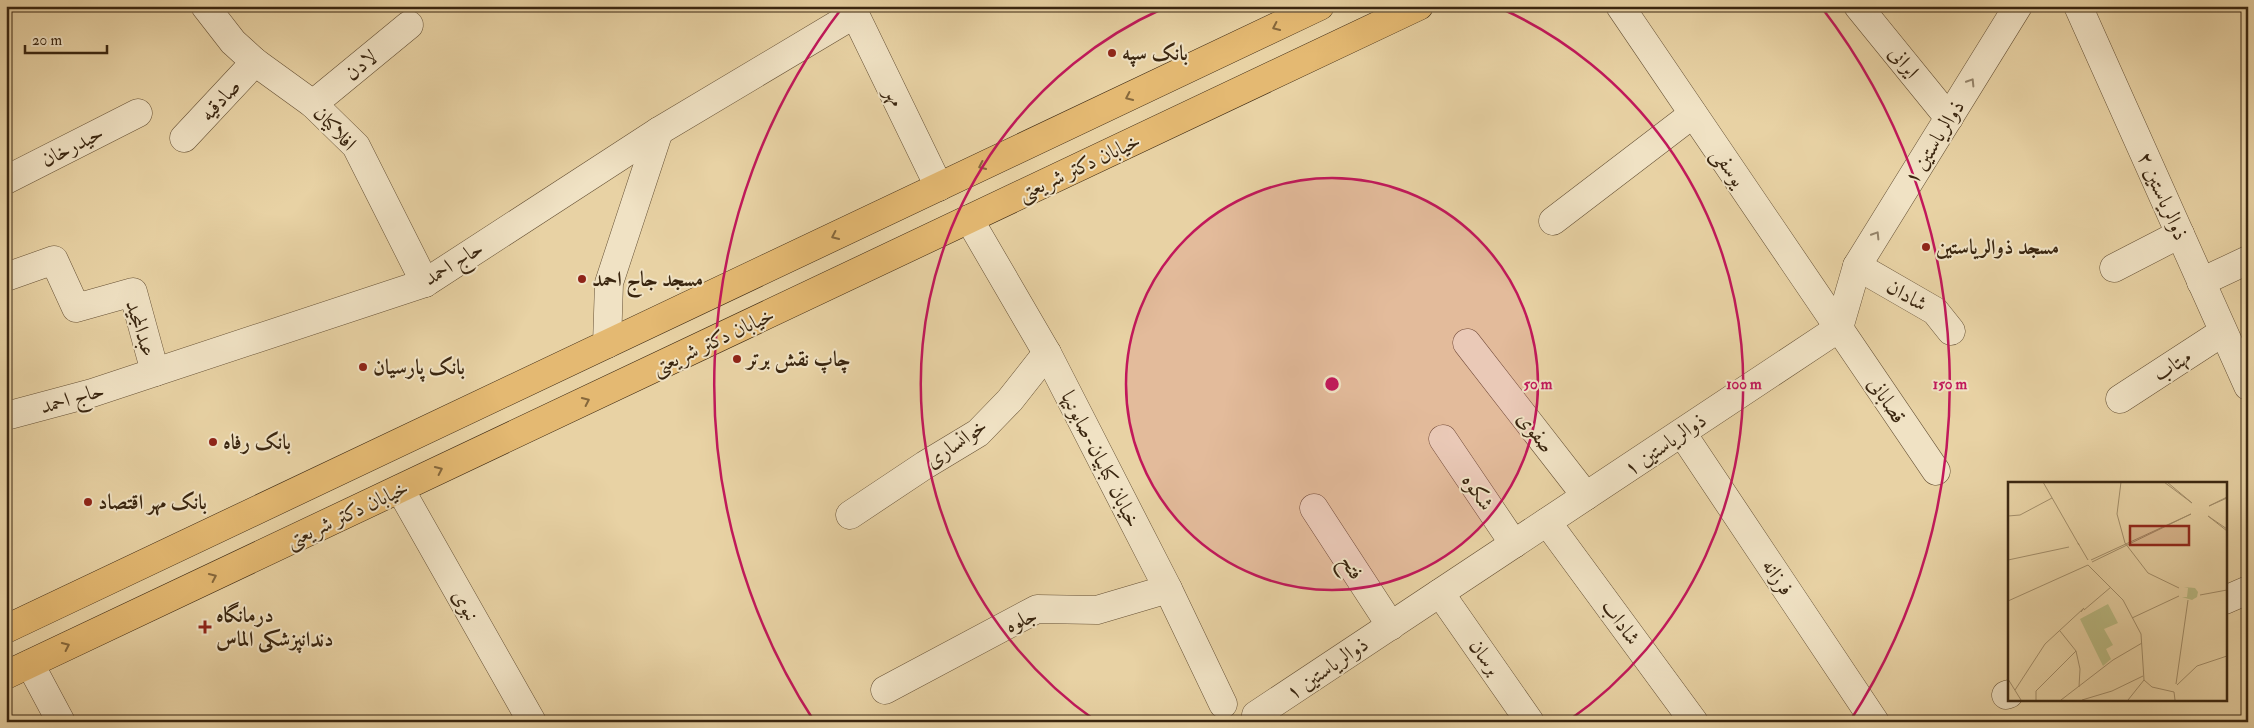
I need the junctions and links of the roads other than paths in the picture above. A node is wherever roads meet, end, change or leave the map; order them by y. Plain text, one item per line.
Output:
1 (205, 6) edge
2 (1320, 6) edge
3 (1419, 6) edge
4 (1620, 6) edge
5 (1858, 6) edge
6 (2018, 6) edge
7 (2078, 6) edge
8 (853, 10) edge
9 (409, 25) dead end
10 (255, 62) junction
11 (313, 104) junction
12 (138, 113) dead end
13 (1693, 114) junction
14 (1949, 118) junction
15 (659, 131) junction
16 (184, 138) dead end
17 (6, 180) edge
18 (939, 187) junction
19 (969, 219) junction
20 (1553, 221) dead end
21 (2180, 234) junction
22 (2248, 260) edge
23 (1857, 266) junction
24 (2114, 268) dead end
25 (6, 278) edge
26 (2201, 282) junction
27 (425, 283) junction
28 (1839, 328) junction
29 (1951, 331) dead end
30 (2223, 332) junction
31 (607, 344) junction
32 (1468, 344) dead end
33 (1047, 353) junction
34 (155, 372) junction
35 (2248, 386) edge
36 (2120, 399) dead end
37 (6, 416) edge
38 (1682, 433) junction
39 (1443, 440) dead end
40 (1936, 471) dead end
41 (400, 489) junction
42 (1586, 496) junction
43 (1314, 508) dead end
44 (850, 515) dead end
45 (1548, 522) junction
46 (1514, 544) junction
47 (1168, 590) junction
48 (2248, 590) edge
49 (1440, 593) junction
50 (2226, 600) edge
51 (1391, 626) junction
52 (6, 629) edge
53 (18, 669) edge
54 (885, 690) dead end
55 (1216, 713) edge
56 (1258, 718) edge
57 (61, 722) edge
58 (532, 722) edge
59 (1530, 722) edge
60 (1694, 722) edge
61 (1875, 722) edge

1 - 10 street, افلاکیان
2 -> 18 main road, خیابان دکتر شریعتی
3 - 19 main road, خیابان دکتر شریعتی
4 - 13 street, یوسفی
5 - 14 street, ایرانی
14 -> 6 street, ذوالریاستین ۱
7 - 21 street, ذوالریاستین ۲
8 - 15 street, حاج احمد
8 - 18 street, مهر
9 - 11 street, لادن
10 - 11 street, افلاکیان
10 - 16 street, صادقیه
11 - 27 street, افلاکیان
12 - 17 street, حیدرخان
13 - 20 street
13 - 28 street, یوسفی
23 -> 14 street, ذوالریاستین ۱
15 - 27 street, حاج احمد
15 - 31 street
18 -> 31 main road, خیابان دکتر شریعتی
19 - 33 street, خیابان کبابیان-صابونیها
41 -> 19 main road, خیابان دکتر شریعتی
21 - 24 street
21 - 26 street, ذوالریاستین ۲
22 - 26 street
23 - 28 street, ذوالریاستین ۱
23 - 29 street, شادان
25 - 34 street, عبدالمجید
26 - 30 street, ذوالریاستین ۲
27 - 34 street, حاج احمد
28 - 38 street, ذوالریاستین ۱
28 - 40 street, قصابانی
30 - 35 street, ذوالریاستین ۲
30 - 36 street, مهتاب
31 - 52 main road, خیابان دکتر شریعتی
32 - 42 street, صفوی
33 - 44 street, خوانساری
33 - 47 street, خیابان کبابیان-صابونیها
34 - 37 street, حاج احمد
38 - 42 street, ذوالریاستین ۱
38 - 61 street, فرزانه
39 - 46 street, شکوه
53 -> 41 main road, خیابان دکتر شریعتی
41 - 58 street, نبوی
42 - 45 street, ذوالریاستین ۱
43 - 51 street, فتح
45 - 46 street, ذوالریاستین ۱
45 - 60 street, شاداب
46 - 49 street, ذوالریاستین ۱
47 - 54 street, جلوه
47 - 55 street, خیابان کبابیان-صابونیها
48 - 50 street
49 - 51 street, ذوالریاستین ۱
49 - 59 street, برسان
51 - 56 street, ذوالریاستین ۱
53 - 57 street
55 - 56 street

